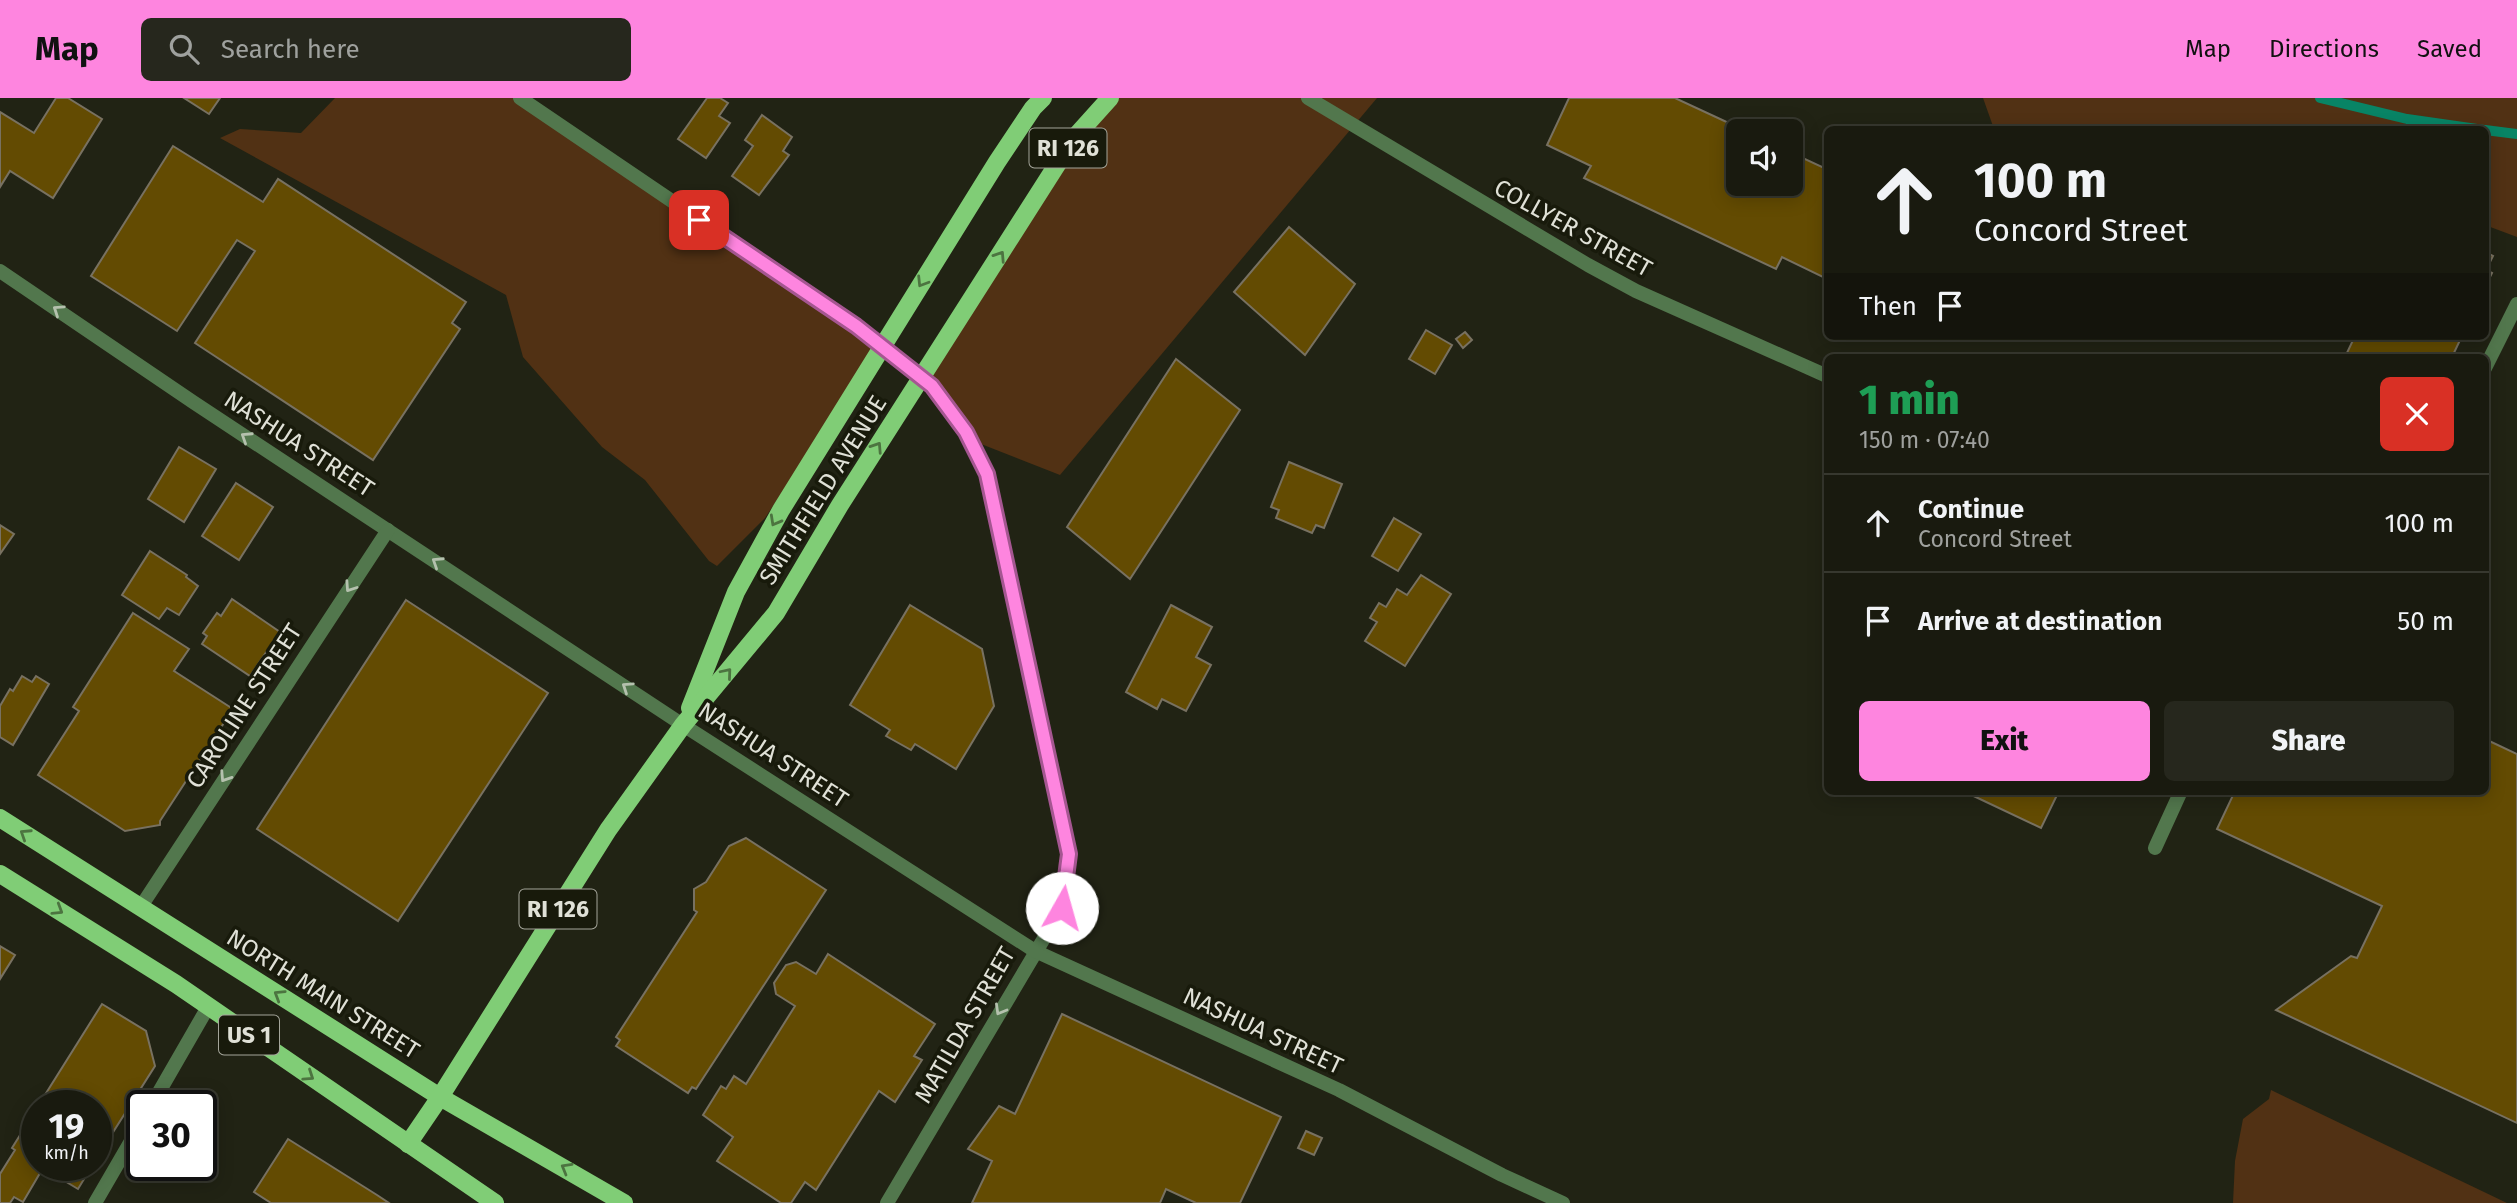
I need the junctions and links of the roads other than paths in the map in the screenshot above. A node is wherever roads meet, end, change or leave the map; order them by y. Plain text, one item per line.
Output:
1 (520, 98) edge
2 (1043, 98) edge
3 (1110, 98) edge
4 (1308, 98) edge
5 (0, 271) edge
6 (2517, 304) edge
7 (2489, 360) edge
8 (1824, 375) edge
9 (388, 530) junction
10 (683, 725) junction
11 (2178, 795) edge
12 (0, 818) edge
13 (2155, 848) dead end
14 (0, 874) edge
15 (140, 908) junction
16 (1035, 951) junction
17 (208, 1007) junction
18 (160, 1090) edge
19 (440, 1097) junction
20 (408, 1144) junction
21 (126, 1150) edge
22 (95, 1203) edge
23 (495, 1203) edge
24 (624, 1203) edge
25 (887, 1203) edge
26 (1563, 1203) edge

1 - 16 street, MATILDA STREET
2 -> 10 main road, SMITHFIELD AVENUE / RI 126
10 -> 3 main road, SMITHFIELD AVENUE / RI 126
4 - 8 street, COLLYER STREET
9 -> 5 street, NASHUA STREET
6 - 7 street
10 -> 9 street, NASHUA STREET
9 -> 15 street, CAROLINE STREET
10 - 16 street, NASHUA STREET
10 - 19 main road, SMITHFIELD AVENUE / RI 126
11 - 13 street
15 -> 12 main road, NORTH MAIN STREET / US 1
14 -> 17 main road, US 1
19 -> 15 main road, NORTH MAIN STREET / US 1
16 -> 25 street, MATILDA STREET
16 - 26 street, NASHUA STREET
17 - 18 street
17 -> 20 main road, US 1
19 - 20 main road, SMITHFIELD AVENUE / RI 126
24 -> 19 main road, NORTH MAIN STREET / US 1
20 - 23 main road, US 1
21 - 22 street

